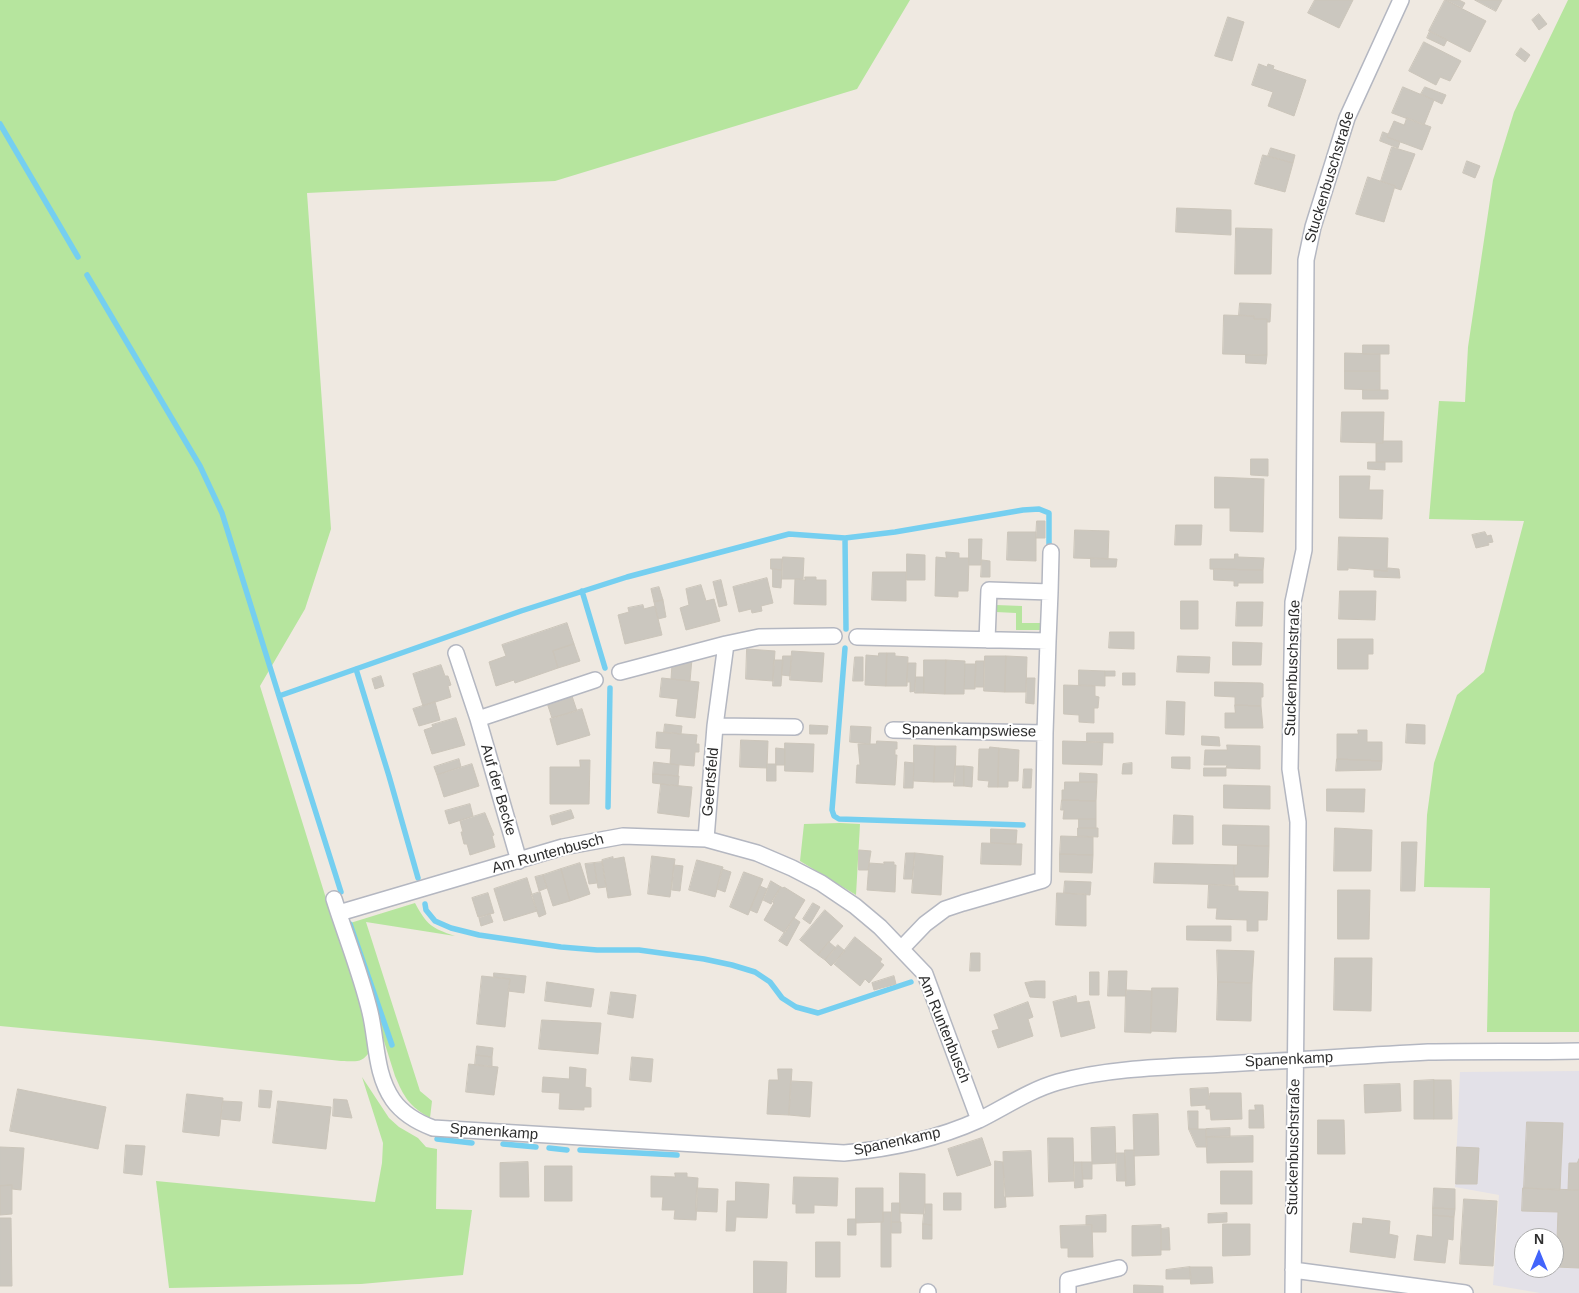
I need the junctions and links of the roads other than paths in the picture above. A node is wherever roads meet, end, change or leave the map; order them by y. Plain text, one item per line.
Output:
1 (1401, 0) edge
2 (1051, 552) dead end
3 (1050, 592) junction
4 (834, 636) dead end
5 (857, 637) dead end
6 (987, 640) junction
7 (1048, 641) junction
8 (726, 644) junction
9 (456, 653) dead end
10 (620, 672) dead end
11 (594, 680) dead end
12 (478, 719) junction
13 (715, 726) junction
14 (795, 727) dead end
15 (893, 730) dead end
16 (1045, 733) junction
17 (706, 839) junction
18 (519, 861) junction
19 (336, 906) joint
20 (902, 948) junction
21 (1579, 1051) edge
22 (1296, 1060) junction
23 (979, 1120) junction
24 (1119, 1268) dead end
25 (1293, 1270) junction
26 (1068, 1293) edge
27 (1293, 1293) edge
28 (1465, 1293) edge

1 - 22 street, Stuckenbuschstraße
2 - 3 street, Spanenkampswiese
3 - 6 street
3 - 7 street, Spanenkampswiese
4 - 8 street
5 - 6 street
6 - 7 street
7 - 16 street, Spanenkampswiese
8 - 10 street
8 - 13 street, Geertsfeld
9 - 12 street, Auf der Becke
11 - 12 street
12 - 18 street, Auf der Becke
13 - 14 street, Geertsfeld
13 - 17 street, Geertsfeld
15 - 16 street, Spanenkampswiese
16 - 20 street, Spanenkampswiese
17 - 18 street, Am Runtenbusch
17 - 20 street, Am Runtenbusch
18 - 19 street, Am Runtenbusch
19 - 23 street, Spanenkamp
20 - 23 street, Am Runtenbusch
21 - 22 street, Spanenkamp
22 - 23 street, Spanenkamp
22 - 25 street, Stuckenbuschstraße
24 - 26 street
25 - 27 street, Stuckenbuschstraße
25 - 28 street

